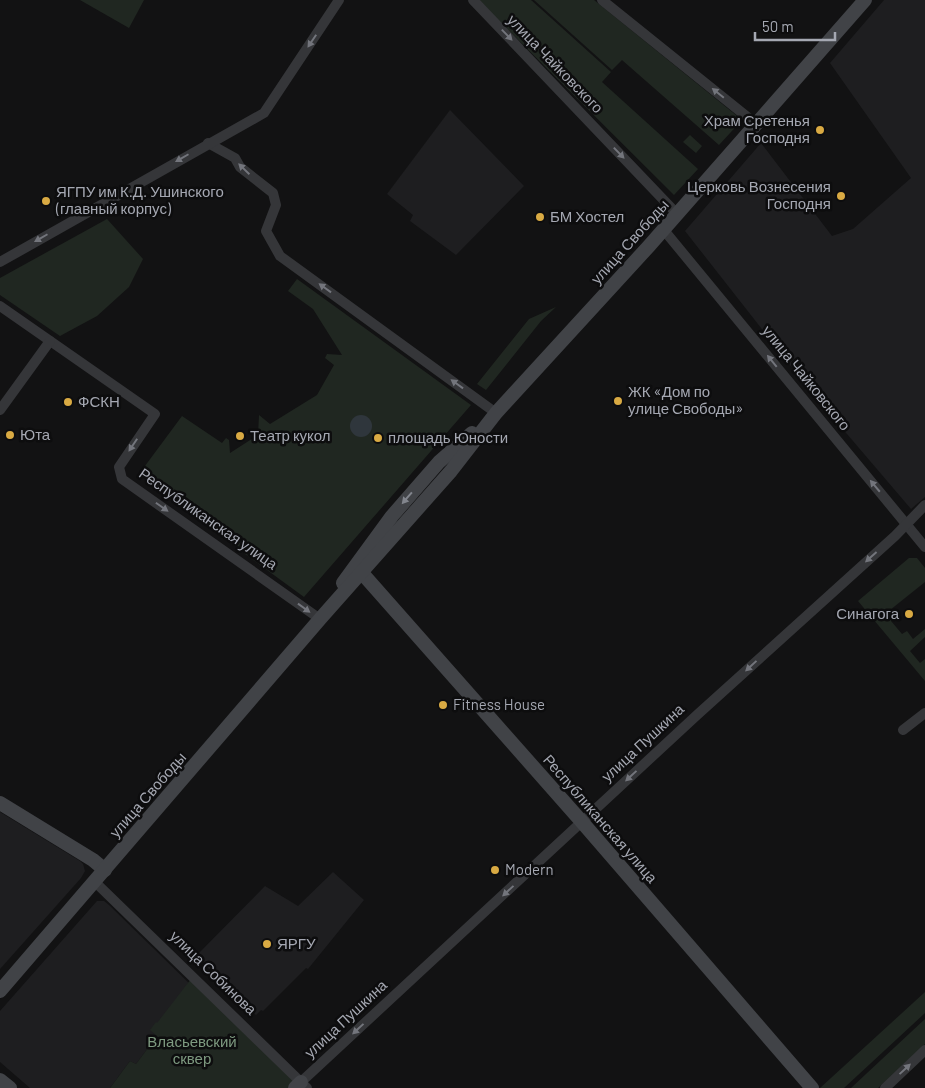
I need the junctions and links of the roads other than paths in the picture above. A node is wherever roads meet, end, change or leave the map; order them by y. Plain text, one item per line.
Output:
1 (339, 0) edge
2 (473, 0) edge
3 (602, 0) edge
4 (865, 0) edge
5 (756, 124) junction
6 (208, 143) junction
7 (677, 214) junction
8 (663, 229) junction
9 (0, 262) edge
10 (0, 306) edge
11 (50, 341) junction
12 (0, 410) edge
13 (496, 413) junction
14 (440, 462) junction
15 (451, 471) junction
16 (925, 505) edge
17 (907, 523) junction
18 (925, 546) edge
19 (355, 574) junction
20 (320, 620) junction
21 (925, 713) edge
22 (903, 730) dead end
23 (0, 803) edge
24 (582, 822) junction
25 (105, 870) junction
26 (95, 882) junction
27 (0, 992) edge
28 (925, 1050) edge
29 (0, 1080) edge
30 (301, 1086) edge
31 (10, 1088) edge
32 (812, 1088) edge
33 (884, 1088) edge

1 -> 6 street
2 -> 7 street, улица Чайковского
5 -> 3 street
4 - 5 main road, улица Свободы
5 - 7 main road, улица Свободы
6 -> 9 street
13 -> 6 street
7 - 8 main road, улица Свободы
8 - 13 main road, улица Свободы
17 -> 8 street, улица Чайковского
10 - 11 street, Республиканская улица
11 - 12 street
11 -> 20 street, Республиканская улица
13 - 14 main road, улица Свободы
13 - 15 main road, улица Свободы
14 - 15 main road
14 -> 19 main road, улица Свободы
15 - 19 main road, улица Свободы
16 - 17 street, улица Пушкина
17 - 18 street, улица Чайковского
17 -> 24 street, улица Пушкина
19 - 20 main road, улица Свободы
19 - 24 main road, Республиканская улица
20 - 25 main road, улица Свободы
21 - 22 street
23 - 25 main road
24 -> 30 street, улица Пушкина
24 - 32 main road, Республиканская улица
25 - 26 main road, улица Свободы
26 - 27 main road, улица Свободы
26 - 30 street, улица Собинова
33 -> 28 street
29 - 31 main road

